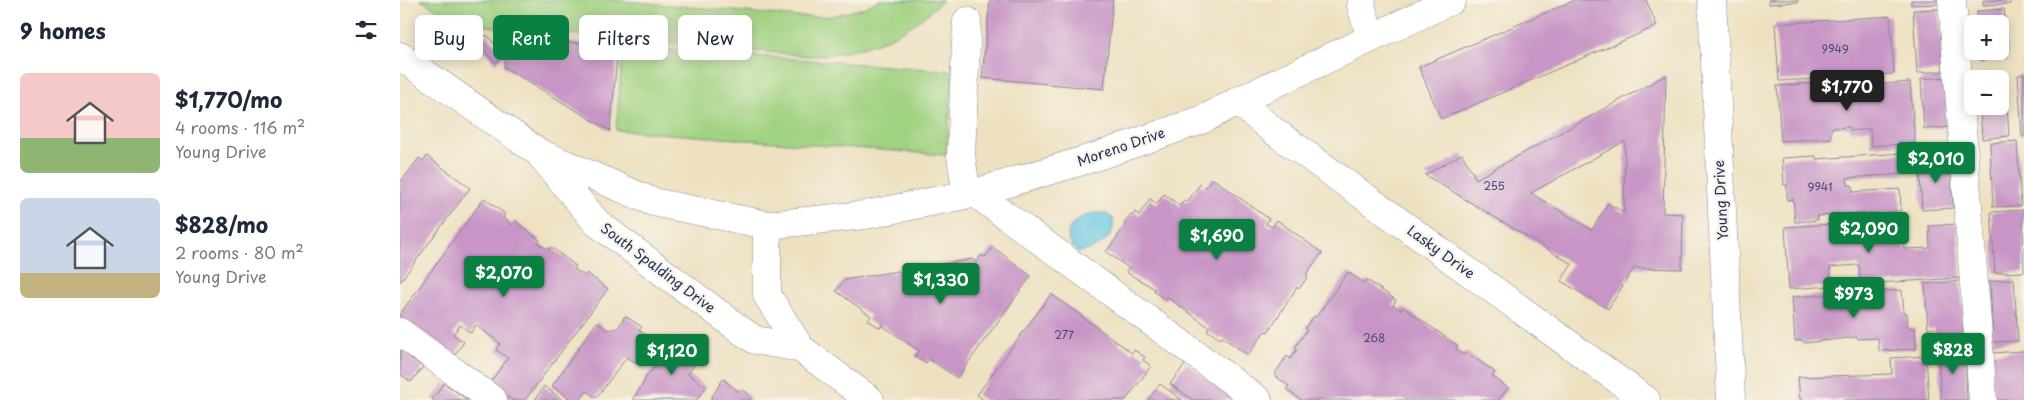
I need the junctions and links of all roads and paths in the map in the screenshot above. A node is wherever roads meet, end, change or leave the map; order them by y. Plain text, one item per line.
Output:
1 (1362, 0) edge
2 (1452, 0) edge
3 (1712, 0) edge
4 (1952, 0) edge
5 (967, 21) dead end
6 (1371, 38) junction
7 (400, 56) edge
8 (1238, 101) junction
9 (538, 152) junction
10 (971, 194) junction
11 (767, 225) junction
12 (400, 332) edge
13 (800, 348) junction
14 (493, 400) edge
15 (870, 400) edge
16 (1258, 400) edge
17 (1646, 400) edge
18 (1731, 400) edge
19 (1983, 400) edge

1 - 6 street
2 - 6 street, Moreno Drive
3 - 18 street, Young Drive
4 - 19 street
5 - 10 street
6 - 8 street, Moreno Drive
7 - 9 street, South Spalding Drive
8 - 10 street, Moreno Drive
8 - 17 street, Lasky Drive
9 - 11 street, South Spalding Drive
9 - 13 street, South Spalding Drive
10 - 11 street, Moreno Drive
10 - 16 street
11 - 13 street, South Spalding Drive
12 - 14 street
13 - 15 street, South Spalding Drive

